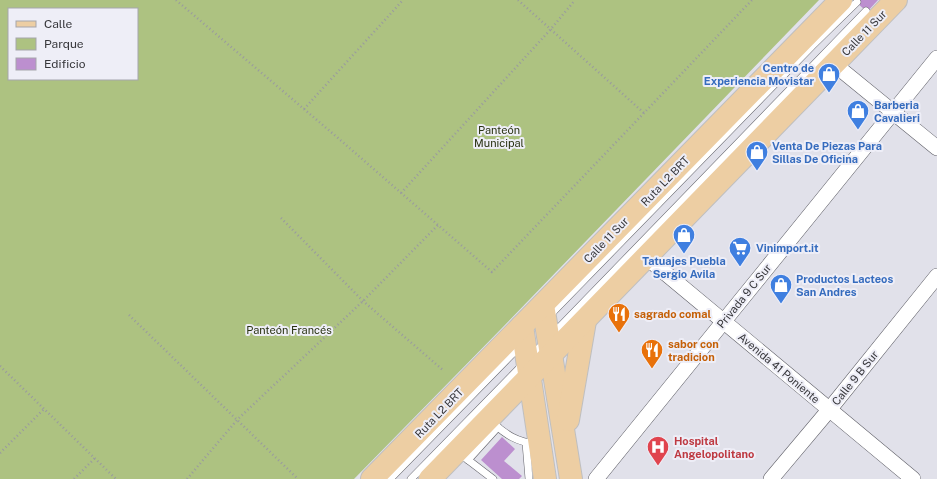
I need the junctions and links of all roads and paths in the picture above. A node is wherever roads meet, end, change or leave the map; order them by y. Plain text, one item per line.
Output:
1 (176, 0) edge
2 (403, 0) edge
3 (518, 0) edge
4 (575, 0) edge
5 (752, 0) edge
6 (896, 0) edge
7 (849, 1) edge
8 (866, 11) dead end
9 (551, 29) junction
10 (937, 58) edge
11 (834, 64) junction
12 (304, 109) junction
13 (893, 112) junction
14 (644, 113) junction
15 (937, 148) edge
16 (402, 193) junction
17 (281, 218) dead end
18 (438, 225) junction
19 (646, 258) junction
20 (937, 276) edge
21 (363, 301) junction
22 (129, 315) dead end
23 (585, 321) junction
24 (723, 322) junction
25 (537, 344) junction
26 (0, 366) edge
27 (444, 371) dead end
28 (44, 409) junction
29 (829, 410) junction
30 (237, 420) junction
31 (493, 424) junction
32 (564, 439) junction
33 (533, 443) junction
34 (0, 453) edge
35 (462, 456) junction
36 (95, 458) junction
37 (74, 479) edge
38 (116, 479) edge
39 (187, 479) edge
40 (298, 479) edge
41 (372, 479) edge
42 (390, 479) edge
43 (411, 479) edge
44 (430, 479) edge
45 (493, 479) edge
46 (529, 479) edge
47 (545, 479) edge
48 (550, 479) edge
49 (565, 479) edge
50 (571, 479) edge
51 (596, 479) edge
52 (771, 479) edge
53 (912, 479) edge

1 - 12 path
2 - 12 path
3 - 9 path
4 - 9 path
5 - 14 path
6 - 11 main road, Calle 11 Sur
7 - 25 main road, Calle 11 Sur
8 - 25 lane, Ruta L2 BRT
9 - 14 path
9 - 16 path
10 - 13 street, Privada 9 C Sur
11 - 13 street
11 - 19 main road, Calle 11 Sur
12 - 16 path
13 - 15 street
13 - 24 street, Privada 9 C Sur
14 - 18 path
16 - 18 path
17 - 21 path
18 - 21 path
19 - 23 main road, Calle 11 Sur
19 - 24 street, Avenida 41 Poniente
20 - 29 street, Calle 9 B Sur
21 - 27 path
21 - 30 path
22 - 30 path
23 - 25 main road, Calle 11 Sur
23 - 32 main road
24 - 29 street, Avenida 41 Poniente
24 - 51 street, Privada 9 C Sur
25 - 31 main road, Calle 11 Sur
25 - 32 main road
25 - 33 main road
25 - 41 main road, Calle 11 Sur
25 - 42 lane, Ruta L2 BRT
25 - 43 lane, Ruta L2 BRT
25 - 48 lane
25 - 49 lane
26 - 28 path
28 - 34 path
28 - 36 path
29 - 52 street, Calle 9 B Sur
29 - 53 street, Avenida 41 Poniente
30 - 39 path
30 - 40 path
31 - 33 lane
31 - 35 main road, Calle 11 Sur
32 - 50 main road
33 - 46 lane
33 - 47 main road
35 - 44 main road, Calle 11 Sur
35 - 45 lane
36 - 37 path
36 - 38 path

